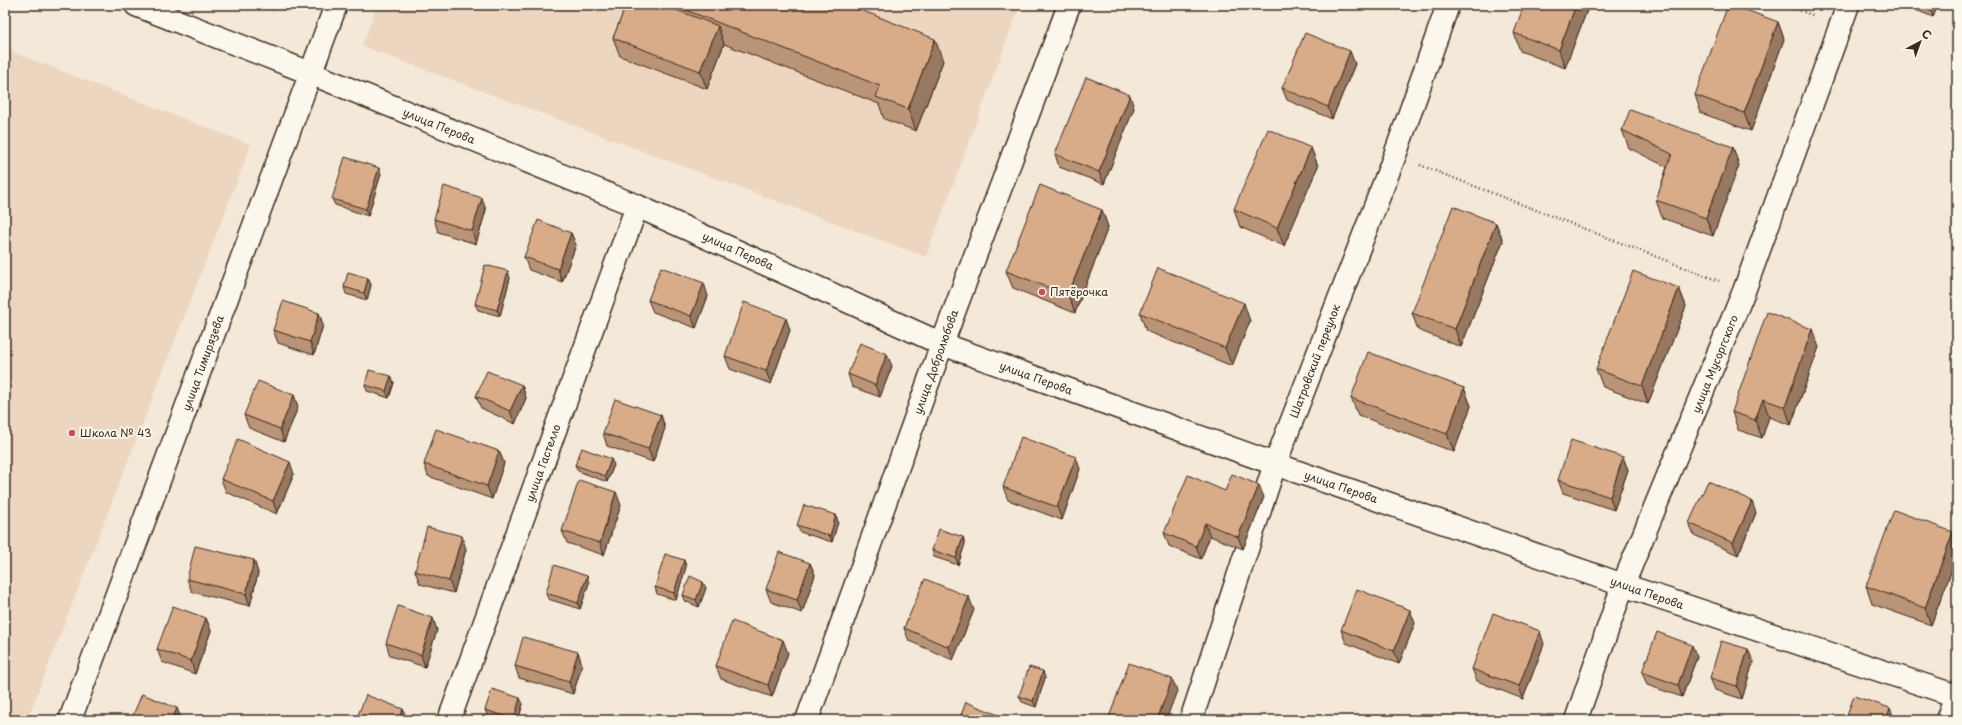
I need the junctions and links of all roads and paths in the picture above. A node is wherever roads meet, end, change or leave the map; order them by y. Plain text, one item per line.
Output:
1 (136, 5) edge
2 (336, 5) edge
3 (1070, 5) edge
4 (1448, 5) edge
5 (1785, 5) edge
6 (1848, 5) edge
7 (1841, 25) junction
8 (310, 73) junction
9 (1395, 155) junction
10 (637, 206) junction
11 (1744, 291) junction
12 (942, 344) junction
13 (1275, 464) junction
14 (1623, 585) junction
15 (1957, 695) edge
16 (70, 720) edge
17 (449, 720) edge
18 (807, 720) edge
19 (1191, 720) edge
20 (1576, 720) edge
21 (1947, 720) edge

1 - 8 street, улица Перова
2 - 8 street, улица Тимирязева
3 - 12 street, улица Добролюбова
4 - 9 street, Шатровский переулок
5 - 7 path
6 - 7 street, улица Мусоргского
7 - 11 street, улица Мусоргского
8 - 10 street, улица Перова
8 - 16 street, улица Тимирязева
9 - 11 path
9 - 13 street, Шатровский переулок
10 - 12 street, улица Перова
10 - 17 street, улица Гастелло
11 - 14 street, улица Мусоргского
12 - 13 street, улица Перова
12 - 18 street, улица Добролюбова
13 - 14 street, улица Перова
13 - 19 street, Шатровский переулок
14 - 15 street, улица Перова
14 - 20 street, улица Мусоргского
15 - 21 street

